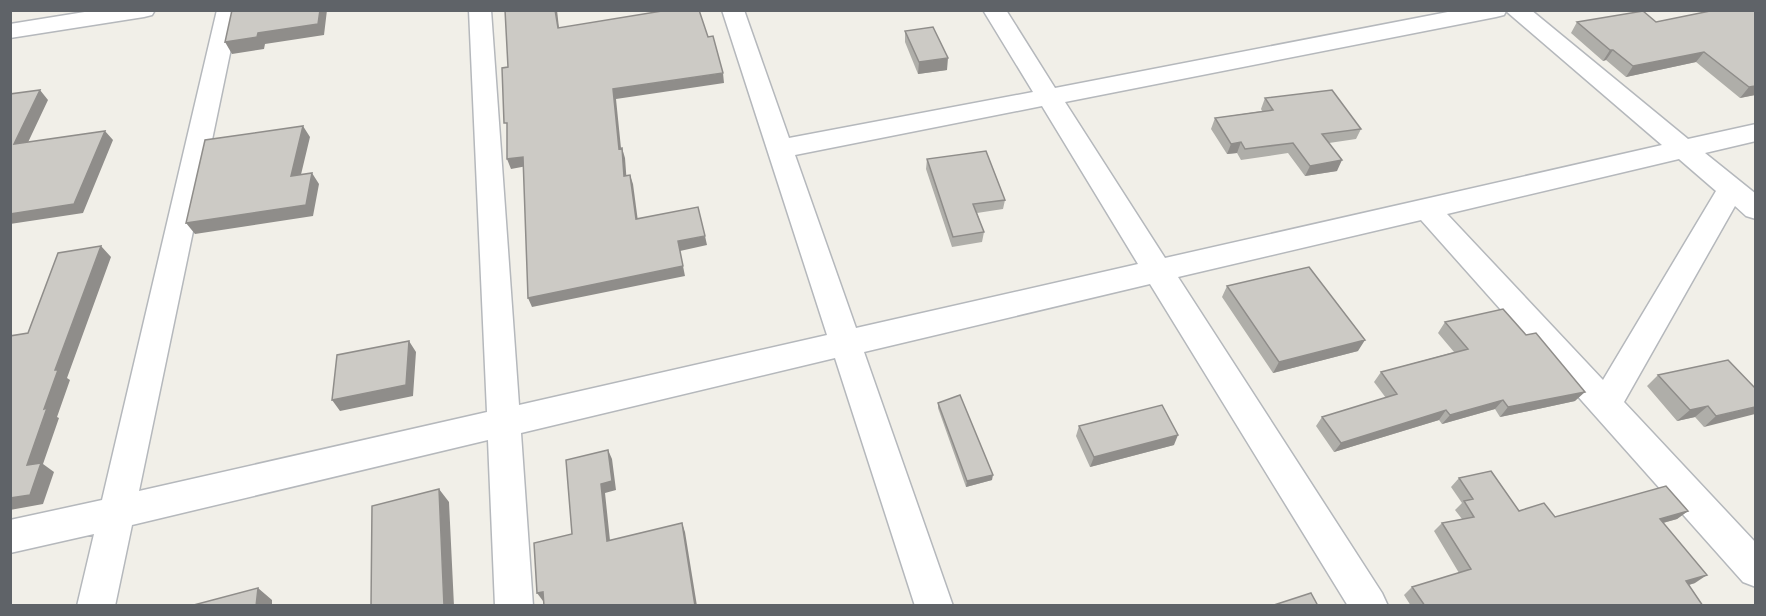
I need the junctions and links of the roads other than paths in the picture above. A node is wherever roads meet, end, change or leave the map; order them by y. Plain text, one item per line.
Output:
1 (144, 10) edge
2 (228, 10) edge
3 (480, 10) edge
4 (733, 10) edge
5 (994, 10) edge
6 (1496, 10) edge
7 (1516, 10) edge
8 (10, 31) edge
9 (1048, 97) junction
10 (1755, 132) edge
11 (1683, 148) junction
12 (780, 149) junction
13 (1731, 189) junction
14 (1426, 208) junction
15 (1755, 209) edge
16 (1158, 270) junction
17 (845, 343) junction
18 (1605, 405) junction
19 (503, 423) junction
20 (116, 512) junction
21 (10, 537) edge
22 (1755, 570) edge
23 (96, 606) edge
24 (514, 606) edge
25 (934, 606) edge
26 (1369, 606) edge

1 - 8 street
2 - 20 street
3 - 19 street
4 - 12 street
5 - 9 street
6 - 9 street
7 - 11 street
9 - 12 street
9 - 16 street
10 - 11 street
11 - 13 street
11 - 14 street
12 - 17 street
13 - 15 street
13 - 18 street
14 - 16 street
14 - 18 street
16 - 17 street
16 - 26 street
17 - 19 street
17 - 25 street
18 - 22 street
19 - 20 street
19 - 24 street
20 - 21 street
20 - 23 street

